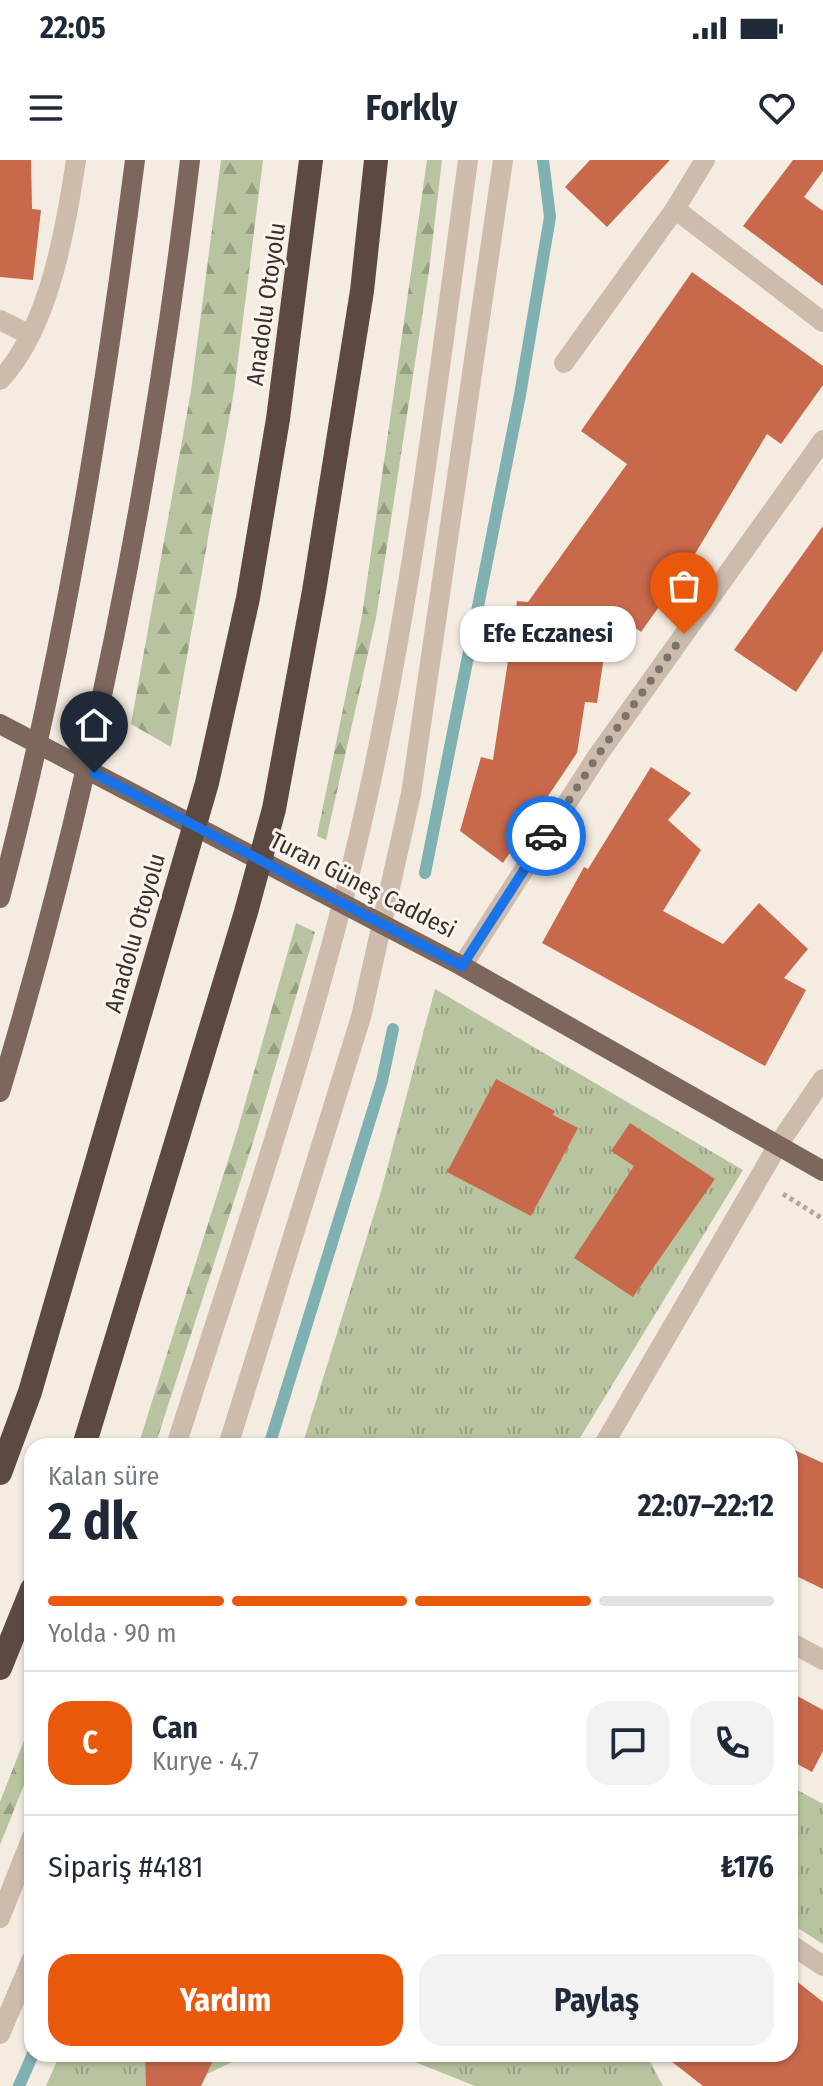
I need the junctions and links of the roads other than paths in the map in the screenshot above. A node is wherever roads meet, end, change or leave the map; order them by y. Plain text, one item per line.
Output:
1 (76, 160) edge
2 (135, 160) edge
3 (190, 160) edge
4 (311, 160) edge
5 (376, 160) edge
6 (468, 160) edge
7 (503, 160) edge
8 (705, 160) edge
9 (675, 209) junction
10 (0, 320) edge
11 (823, 322) edge
12 (30, 335) junction
13 (564, 363) dead end
14 (0, 380) edge
15 (823, 440) edge
16 (0, 724) edge
17 (0, 898) edge
18 (462, 966) junction
19 (823, 1079) edge
20 (0, 1092) edge
21 (778, 1145) junction
22 (823, 1171) edge
23 (86, 1438) edge
24 (179, 1438) edge
25 (230, 1438) edge
26 (608, 1438) edge
27 (0, 1473) edge
28 (24, 1609) edge
29 (798, 1646) edge
30 (823, 1660) edge
31 (0, 1668) edge
32 (24, 1857) edge
33 (0, 1918) edge
34 (798, 1949) edge
35 (823, 1966) edge
36 (24, 1978) edge
37 (0, 2034) edge

1 - 12 street
2 - 17 main road
3 - 20 main road
4 - 27 highway, Anadolu Otoyolu
5 - 23 highway
6 - 24 street
7 - 25 street
8 - 9 street
9 - 11 street
9 - 13 street
10 - 12 street
12 - 14 street
15 - 18 street
16 - 18 main road, Turan Güneş Caddesi
18 - 21 main road, Turan Güneş Caddesi
19 - 21 street
21 - 22 main road, Turan Güneş Caddesi
21 - 26 street
28 - 31 highway
29 - 30 street
32 - 33 street
34 - 35 street
36 - 37 street

